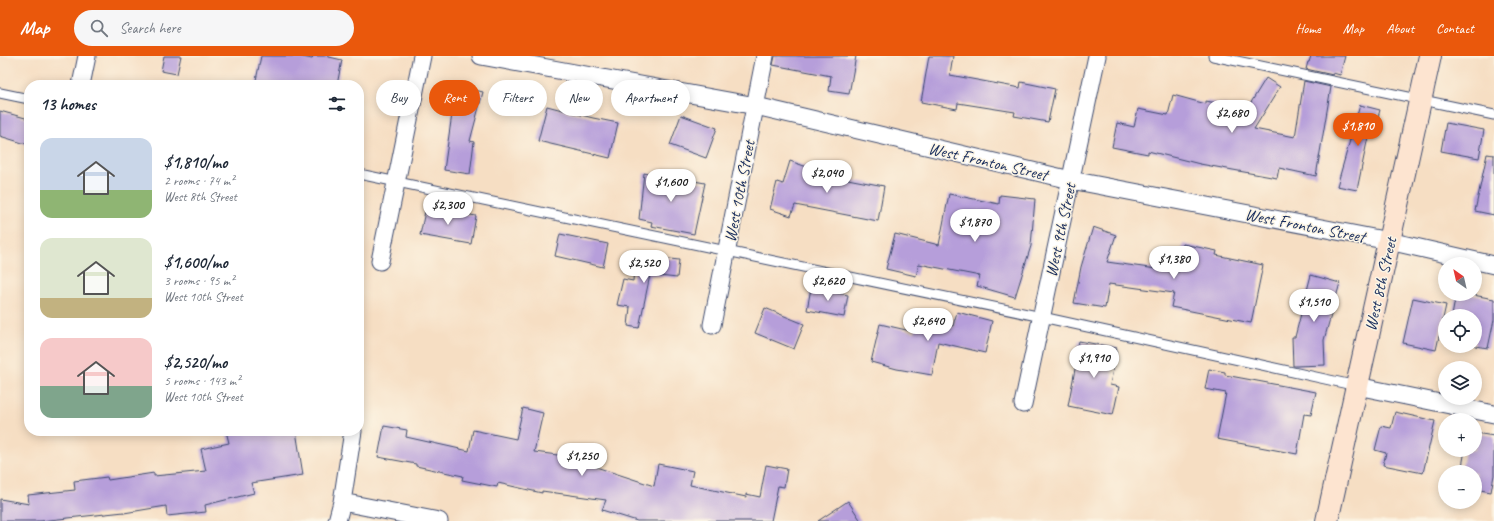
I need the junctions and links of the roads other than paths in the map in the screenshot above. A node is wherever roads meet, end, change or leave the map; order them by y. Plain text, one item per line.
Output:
1 (87, 56) edge
2 (422, 56) edge
3 (481, 56) edge
4 (765, 56) edge
5 (1097, 56) edge
6 (1213, 56) edge
7 (1430, 56) edge
8 (82, 80) edge
9 (0, 93) edge
10 (24, 98) edge
11 (1420, 100) junction
12 (756, 106) junction
13 (1494, 115) edge
14 (364, 175) edge
15 (1071, 180) junction
16 (396, 182) junction
17 (1389, 241) junction
18 (727, 250) junction
19 (380, 260) dead end
20 (1494, 265) edge
21 (1042, 317) junction
22 (712, 325) dead end
23 (1357, 386) junction
24 (1023, 404) dead end
25 (1494, 414) edge
26 (352, 436) edge
27 (342, 502) junction
28 (1328, 517) edge
29 (337, 521) edge
30 (439, 521) edge

1 - 8 street
2 - 16 street
3 - 12 street, West Fronton Street
4 - 12 street, West 10th Street
5 - 15 street, West 9th Street
6 - 11 lane
7 - 11 street, West 8th Street
9 - 10 lane
11 - 13 lane
11 - 17 street, West 8th Street
12 - 15 street, West Fronton Street
12 - 18 street, West 10th Street
14 - 16 lane
15 - 17 street, West Fronton Street
15 - 21 street, West 9th Street
16 - 18 lane
16 - 19 street
17 - 20 street, West Fronton Street
17 - 23 street, West 8th Street
18 - 21 lane
18 - 22 street, West 10th Street
21 - 23 lane
21 - 24 street, West 9th Street
23 - 25 street
23 - 28 street, West 8th Street
26 - 27 street
27 - 29 street
27 - 30 street

